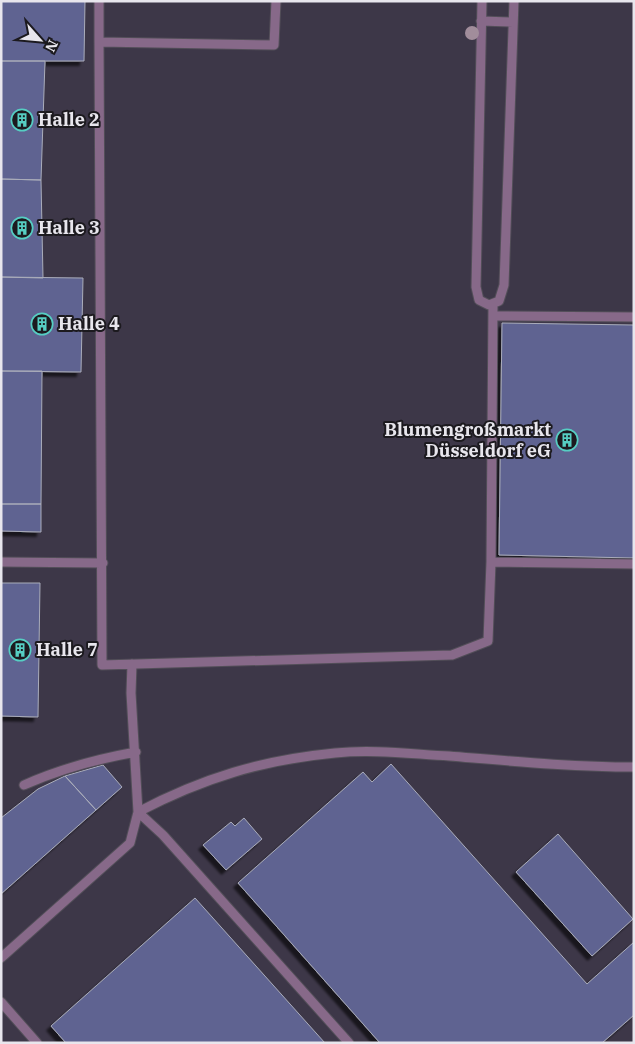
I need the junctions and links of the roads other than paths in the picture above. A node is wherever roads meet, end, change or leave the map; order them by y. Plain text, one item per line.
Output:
1 (99, 1) edge
2 (276, 1) edge
3 (482, 1) edge
4 (514, 1) edge
5 (482, 21) junction
6 (513, 22) junction
7 (99, 42) junction
8 (493, 304) junction
9 (493, 316) junction
10 (634, 317) edge
11 (1, 562) edge
12 (491, 562) junction
13 (103, 563) junction
14 (634, 564) edge
15 (132, 664) junction
16 (136, 752) junction
17 (634, 767) edge
18 (24, 785) dead end
19 (138, 812) junction
20 (1, 958) edge
21 (1, 1002) edge
22 (37, 1043) edge
23 (350, 1043) edge

1 - 7 lane
2 - 7 lane
3 - 5 lane
4 - 6 lane
5 - 6 lane
5 - 8 lane
6 - 8 lane
7 - 13 lane
8 - 9 lane
9 - 10 lane
9 - 12 lane
11 - 13 lane
12 - 14 lane
12 - 15 lane
13 - 15 lane
15 - 16 lane
16 - 18 lane
16 - 19 lane
17 - 19 lane
19 - 20 lane
19 - 23 lane
21 - 22 lane

